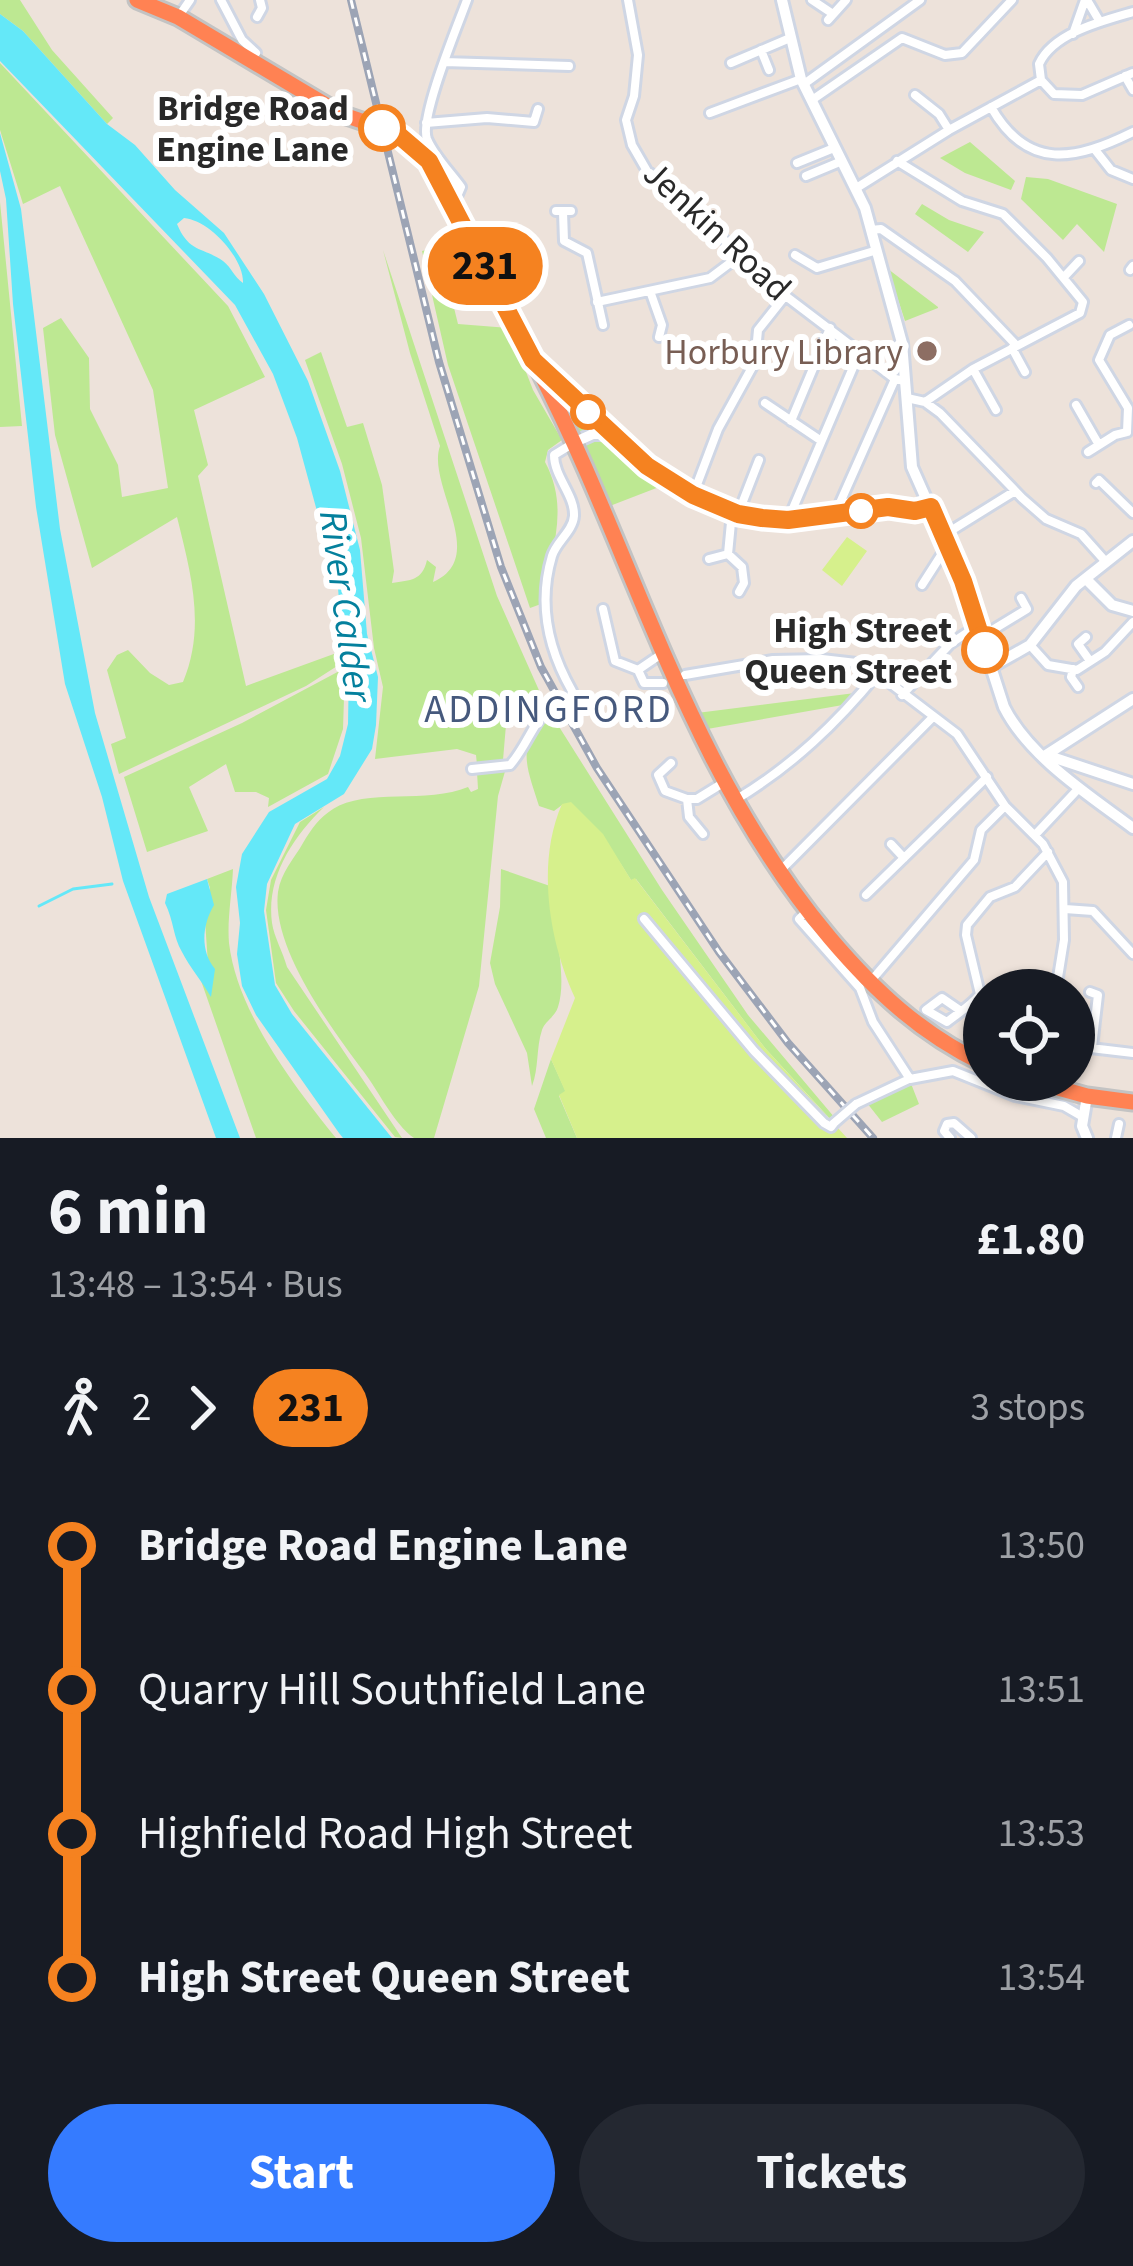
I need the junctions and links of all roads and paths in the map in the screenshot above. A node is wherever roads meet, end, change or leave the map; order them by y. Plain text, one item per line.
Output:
1 (137, 0) edge
2 (190, 0) edge
3 (221, 0) edge
4 (260, 0) edge
5 (467, 0) edge
6 (628, 0) edge
7 (785, 0) edge
8 (812, 0) edge
9 (845, 0) edge
10 (920, 0) edge
11 (1012, 0) edge
12 (1086, 0) edge
13 (1133, 12) edge
14 (178, 17) junction
15 (257, 17) dead end
16 (1100, 22) junction
17 (1073, 35) junction
18 (791, 38) junction
19 (761, 50) junction
20 (256, 53) dead end
21 (444, 62) junction
22 (731, 63) dead end
23 (569, 67) dead end
24 (769, 70) dead end
25 (1129, 75) edge
26 (1041, 80) junction
27 (802, 82) junction
28 (1133, 90) edge
29 (915, 94) dead end
30 (811, 101) junction
31 (991, 107) junction
32 (538, 109) dead end
33 (710, 113) dead end
34 (426, 124) junction
35 (950, 130) junction
36 (1133, 132) edge
37 (834, 148) junction
38 (1096, 151) junction
39 (842, 161) junction
40 (897, 161) junction
41 (797, 163) dead end
42 (806, 176) dead end
43 (1133, 179) edge
44 (858, 187) junction
45 (453, 204) junction
46 (563, 212) dead end
47 (870, 230) junction
48 (874, 251) junction
49 (795, 255) dead end
50 (738, 257) junction
51 (1079, 261) dead end
52 (1064, 278) junction
53 (650, 291) junction
54 (785, 296) junction
55 (597, 302) junction
56 (603, 326) dead end
57 (1129, 326) dead end
58 (830, 328) junction
59 (659, 337) dead end
60 (1014, 347) junction
61 (860, 350) junction
62 (533, 360) junction
63 (974, 369) junction
64 (1025, 373) dead end
65 (901, 380) junction
66 (908, 398) junction
67 (925, 402) junction
68 (766, 403) dead end
69 (1076, 406) dead end
70 (1131, 407) edge
71 (996, 410) dead end
72 (791, 421) junction
73 (611, 435) junction
74 (1130, 436) edge
75 (820, 440) junction
76 (574, 443) junction
77 (1099, 445) junction
78 (1088, 452) dead end
79 (759, 460) dead end
80 (1096, 483) dead end
81 (1015, 491) junction
82 (693, 495) junction
83 (931, 507) junction
84 (735, 513) junction
85 (835, 514) junction
86 (1133, 514) edge
87 (788, 520) junction
88 (946, 540) junction
89 (1133, 542) edge
90 (728, 554) junction
91 (710, 559) dead end
92 (1107, 563) junction
93 (1085, 578) junction
94 (922, 585) dead end
95 (746, 587) dead end
96 (1021, 598) dead end
97 (603, 609) dead end
98 (1133, 611) edge
99 (1133, 622) edge
100 (983, 632) junction
101 (1086, 637) dead end
102 (1030, 645) junction
103 (663, 652) junction
104 (1090, 661) junction
105 (991, 668) junction
106 (638, 670) junction
107 (1073, 670) junction
108 (878, 673) junction
109 (685, 675) dead end
110 (662, 683) dead end
111 (1078, 687) dead end
112 (902, 695) junction
113 (1133, 698) edge
114 (933, 717) junction
115 (1046, 755) junction
116 (671, 763) dead end
117 (472, 769) dead end
118 (987, 777) junction
119 (723, 783) junction
120 (1133, 784) edge
121 (1079, 787) junction
122 (687, 799) junction
123 (733, 801) junction
124 (1005, 806) junction
125 (1133, 828) edge
126 (703, 834) dead end
127 (1035, 835) junction
128 (891, 844) dead end
129 (1048, 852) junction
130 (904, 858) junction
131 (778, 873) junction
132 (870, 894) dead end
133 (1065, 909) junction
134 (808, 911) junction
135 (644, 920) dead end
136 (1133, 954) edge
137 (1058, 969) edge
138 (869, 983) junction
139 (961, 1011) dead end
140 (1095, 1047) edge
141 (963, 1053) edge
142 (1133, 1053) edge
143 (910, 1079) junction
144 (1095, 1097) edge
145 (1087, 1101) edge
146 (1133, 1102) edge
147 (1083, 1117) junction
148 (1119, 1124) dead end
149 (950, 1138) edge
150 (971, 1138) edge
151 (1087, 1138) edge
152 (1116, 1138) edge

1 - 14 highway
2 - 14 street
3 - 20 street
4 - 15 street
5 - 21 street
6 - 50 street, Jenkin Road
7 - 18 main road
8 - 9 street
10 - 27 street
11 - 30 street
12 - 16 street
12 - 17 street
13 - 16 street
14 - 45 highway, bridge
16 - 17 street
17 - 26 street
18 - 19 street
18 - 27 main road
19 - 22 street
19 - 24 street
21 - 23 street
21 - 34 street
25 - 26 street
25 - 28 street
26 - 31 street
27 - 30 main road
27 - 33 street
29 - 35 street
30 - 37 main road
31 - 35 street
31 - 38 street
32 - 34 street
34 - 45 street
35 - 40 street
36 - 38 street
37 - 39 main road
37 - 41 street
38 - 43 street
39 - 42 street
39 - 44 main road
40 - 44 street
40 - 52 street
44 - 47 main road
45 - 62 highway
46 - 55 street
47 - 48 main road
47 - 60 street
48 - 49 street
48 - 65 main road
50 - 53 street
50 - 54 street, Jenkin Road
51 - 52 street
52 - 60 street
53 - 55 street
53 - 59 street
54 - 58 street, Jenkin Road
54 - 82 street
55 - 56 street
57 - 70 street
58 - 61 street, Jenkin Road
58 - 72 street
60 - 63 street
60 - 64 street
61 - 65 street, Jenkin Road
61 - 75 street
62 - 73 main road
62 - 76 highway
63 - 67 street
63 - 71 street
65 - 66 main road
65 - 85 street
66 - 67 street
66 - 83 main road
67 - 81 street
68 - 72 street
69 - 77 street
70 - 74 street
72 - 75 street
73 - 76 main road
73 - 82 main road
74 - 77 street
75 - 87 street
76 - 103 highway
76 - 117 street, bridge
77 - 78 street
79 - 84 street
80 - 86 street
81 - 88 street
81 - 92 street
82 - 84 main road
83 - 85 main road
83 - 88 main road
84 - 87 main road
84 - 90 street
85 - 87 main road
88 - 94 street
88 - 100 main road
89 - 92 main road
90 - 91 street
90 - 95 street
92 - 93 main road
93 - 98 main road
93 - 102 main road
96 - 100 street
97 - 106 street
99 - 104 street
100 - 105 main road
100 - 112 street
101 - 104 street
102 - 105 main road
102 - 107 street
103 - 106 street
103 - 119 highway
104 - 107 street
105 - 115 main road
106 - 110 street
107 - 111 street
108 - 109 street
108 - 112 street
108 - 123 street
112 - 114 street
113 - 115 main road
114 - 118 street
114 - 131 street
115 - 120 main road
115 - 121 main road
116 - 122 street
118 - 124 street
118 - 130 street
119 - 122 street
119 - 123 highway
121 - 125 main road
121 - 127 street
122 - 126 street
123 - 131 highway
124 - 127 street
124 - 138 street
127 - 129 street
128 - 130 street
129 - 133 street
129 - 139 street
130 - 132 street
131 - 134 highway
133 - 136 street
133 - 137 street
134 - 138 highway
134 - 143 street
135 - 143 street, bridge
138 - 141 highway
140 - 142 street
143 - 147 street
144 - 146 highway
145 - 147 main road
147 - 151 main road
148 - 152 street
149 - 150 street

